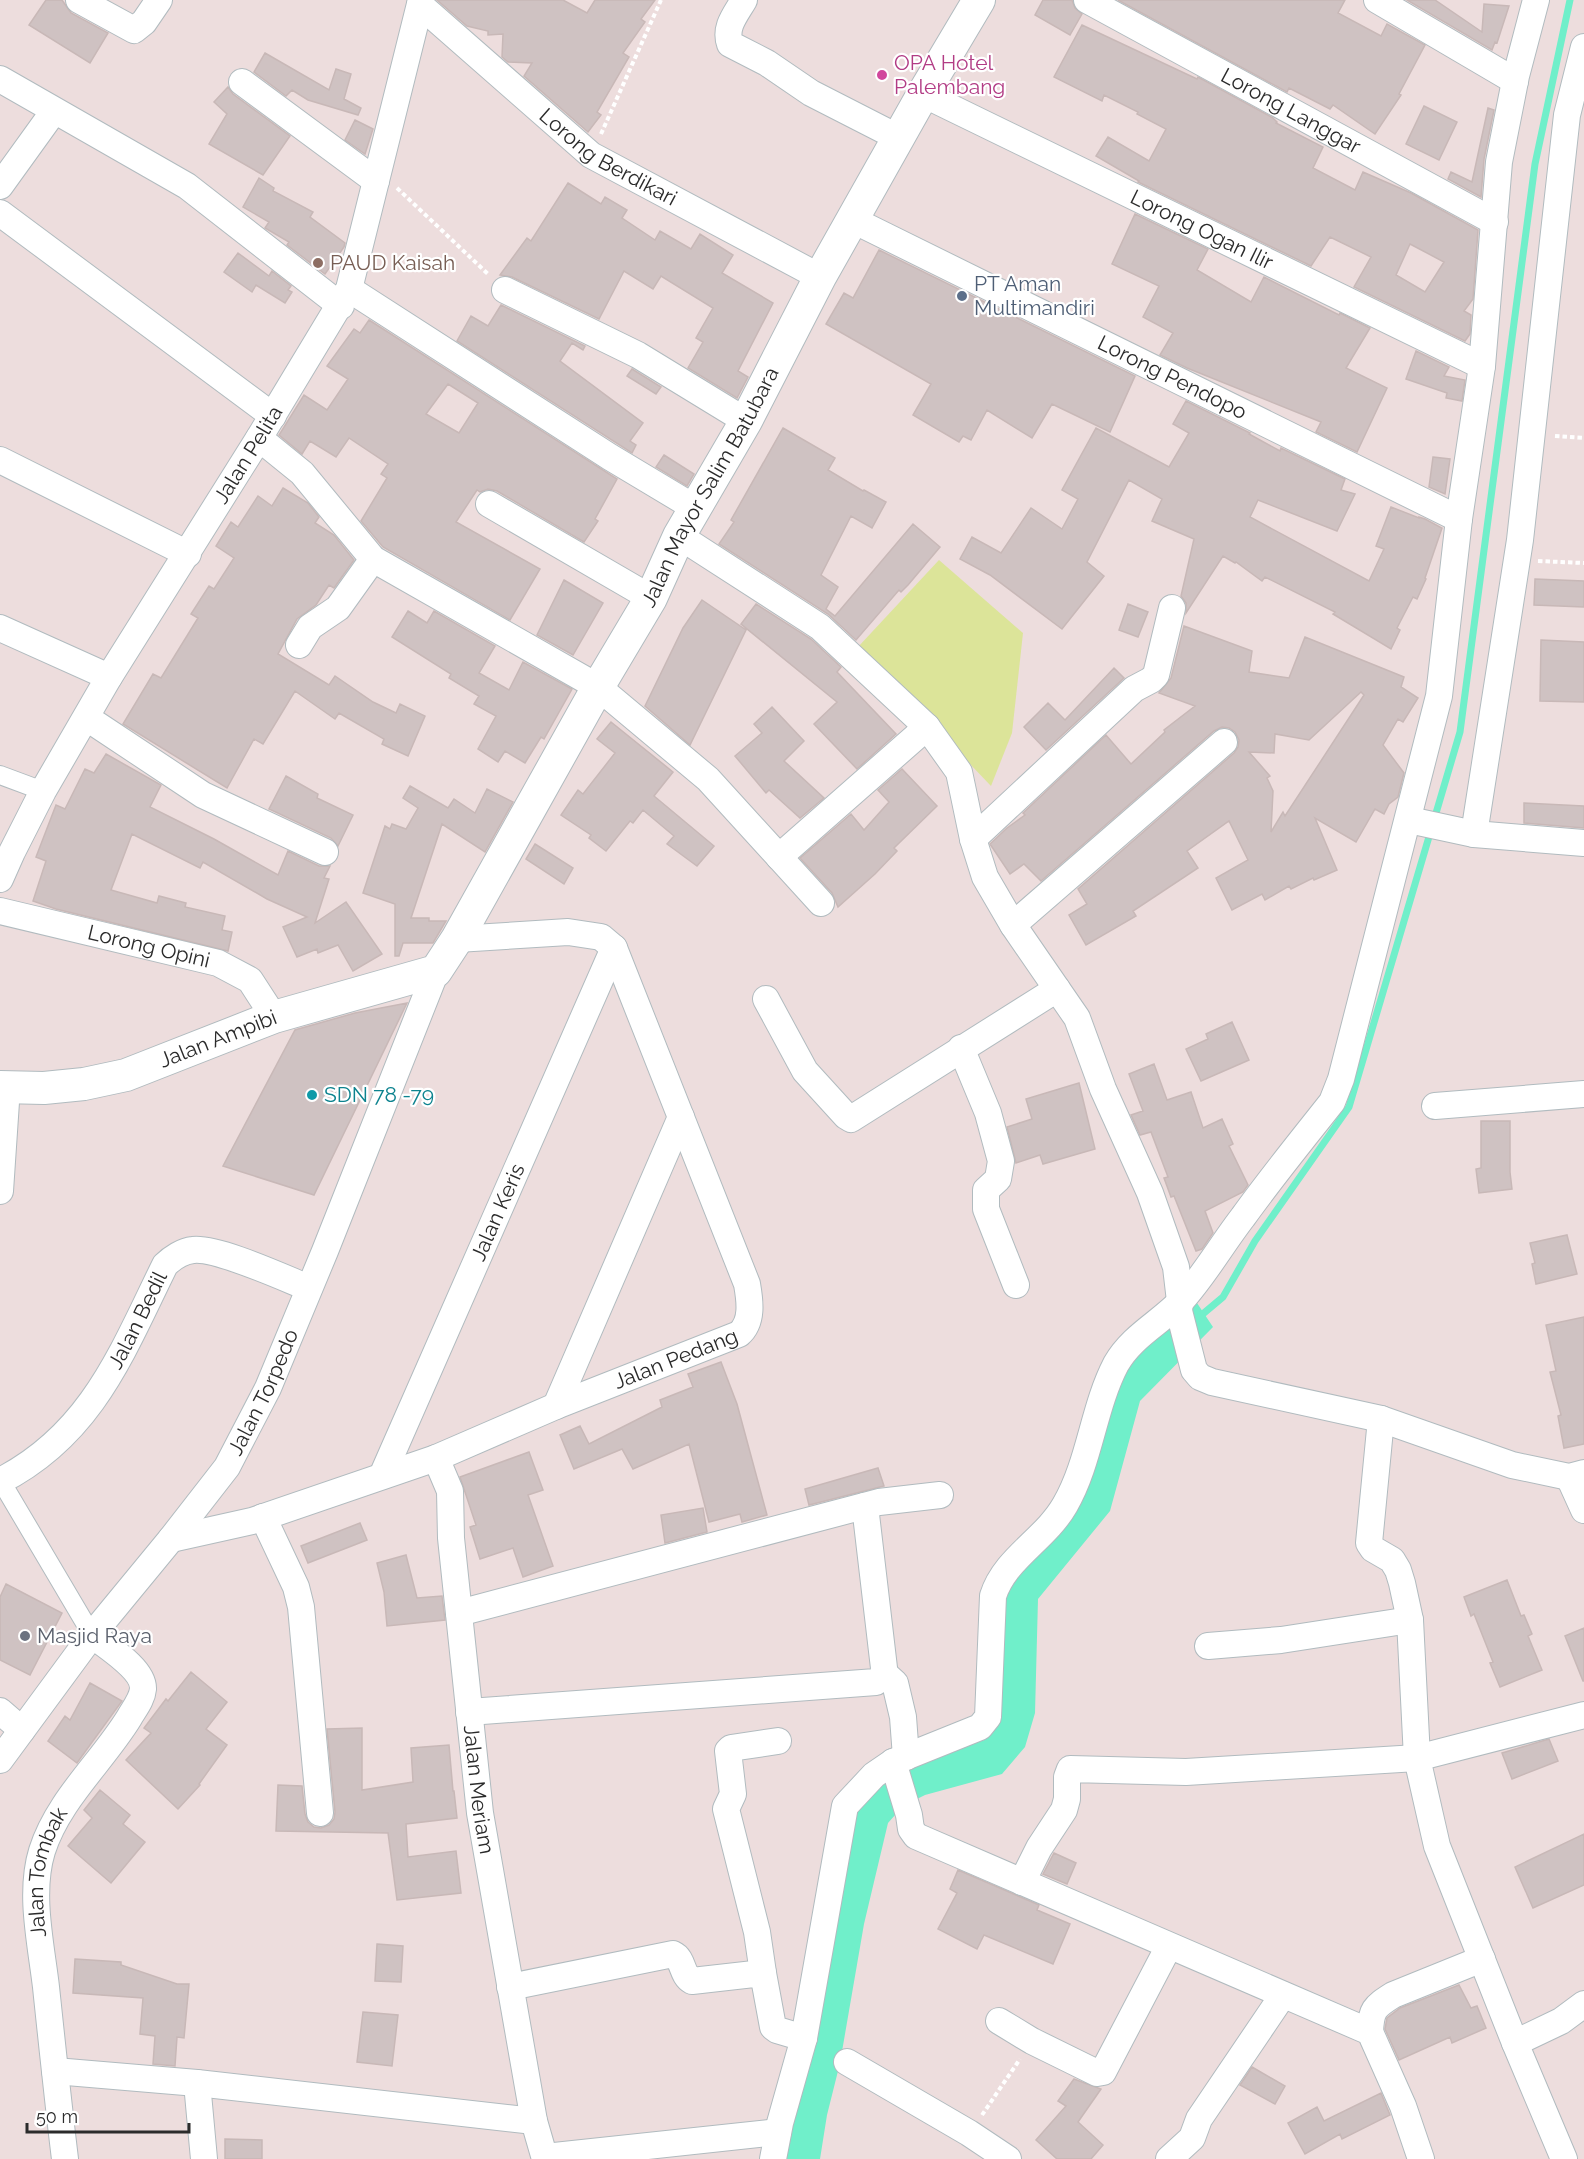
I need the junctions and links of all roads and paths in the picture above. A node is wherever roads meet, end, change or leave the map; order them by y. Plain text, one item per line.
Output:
1 (80, 0) edge
2 (159, 0) edge
3 (661, 0) edge
4 (744, 0) edge
5 (980, 0) edge
6 (1087, 0) edge
7 (1377, 0) edge
8 (1536, 0) edge
9 (420, 3) edge
10 (1584, 47) edge
11 (0, 79) edge
12 (1515, 81) junction
13 (242, 82) dead end
14 (923, 94) junction
15 (54, 111) junction
16 (1576, 116) edge
17 (899, 138) junction
18 (591, 155) junction
19 (377, 176) junction
20 (0, 186) edge
21 (0, 213) edge
22 (853, 220) junction
23 (1495, 222) junction
24 (820, 277) junction
25 (505, 290) joint
26 (345, 298) junction
27 (1482, 366) junction
28 (273, 416) junction
29 (746, 421) junction
30 (259, 438) junction
31 (0, 460) edge
32 (489, 504) dead end
33 (694, 508) junction
34 (1459, 519) junction
35 (679, 537) junction
36 (188, 554) junction
37 (373, 558) junction
38 (1517, 559) junction
39 (1584, 563) edge
40 (651, 598) junction
41 (1172, 608) dead end
42 (0, 628) edge
43 (299, 645) dead end
44 (109, 677) junction
45 (598, 687) junction
46 (87, 718) junction
47 (927, 727) junction
48 (1224, 742) dead end
49 (0, 775) edge
50 (43, 790) junction
51 (1413, 821) junction
52 (1466, 832) junction
53 (973, 839) junction
54 (1584, 843) edge
55 (325, 852) dead end
56 (779, 857) junction
57 (0, 879) edge
58 (821, 903) dead end
59 (0, 910) edge
60 (1013, 925) junction
61 (457, 939) junction
62 (614, 948) junction
63 (436, 971) junction
64 (1057, 989) junction
65 (766, 999) dead end
66 (274, 1017) junction
67 (961, 1048) junction
68 (4, 1087) edge
69 (1584, 1094) edge
70 (1436, 1106) dead end
71 (681, 1117) junction
72 (0, 1191) edge
73 (1016, 1285) dead end
74 (309, 1288) junction
75 (1180, 1306) junction
76 (556, 1406) junction
77 (1381, 1419) junction
78 (436, 1458) junction
79 (1577, 1475) edge
80 (382, 1476) junction
81 (1, 1481) edge
82 (940, 1495) dead end
83 (865, 1506) junction
84 (1584, 1510) edge
85 (264, 1517) junction
86 (171, 1539) junction
87 (459, 1613) junction
88 (1410, 1620) junction
89 (92, 1635) junction
90 (1208, 1646) dead end
91 (884, 1673) junction
92 (0, 1711) edge
93 (469, 1712) junction
94 (1584, 1715) edge
95 (22, 1730) junction
96 (778, 1741) dead end
97 (1417, 1758) junction
98 (0, 1760) edge
99 (898, 1763) junction
100 (320, 1813) dead end
101 (1022, 1882) junction
102 (1169, 1946) junction
103 (1482, 1959) junction
104 (763, 1973) junction
105 (510, 1987) junction
106 (1283, 1995) junction
107 (1584, 2004) edge
108 (999, 2021) dead end
109 (1370, 2032) junction
110 (804, 2038) junction
111 (1032, 2041) junction
112 (1515, 2043) junction
113 (847, 2062) dead end
114 (55, 2071) junction
115 (197, 2083) junction
116 (534, 2121) junction
117 (778, 2132) junction
118 (969, 2133) junction
119 (545, 2158) edge
120 (65, 2159) edge
121 (204, 2159) edge
122 (773, 2159) edge
123 (1008, 2159) edge
124 (1169, 2159) edge
125 (1421, 2159) edge
126 (1563, 2159) edge

1 - 2 street
3 - 18 path
4 - 17 street
5 - 14 street, Jalan Mayor Salim Batubara
6 - 23 street, Lorong Langgar
7 - 12 street
8 - 12 street
9 - 18 street, Lorong Berdikari
9 - 19 street, Jalan Pelita
10 - 16 street
11 - 15 street
12 - 23 street
13 - 19 street
14 - 17 street, Jalan Mayor Salim Batubara
14 - 27 street, Lorong Ogan Ilir
15 - 20 street
15 - 26 street
16 - 38 street
17 - 22 street, Jalan Mayor Salim Batubara
18 - 24 street, Lorong Berdikari
19 - 25 path
19 - 26 street, Jalan Pelita
21 - 28 street
22 - 24 street, Jalan Mayor Salim Batubara
22 - 34 street, Lorong Pendopo
23 - 27 street
24 - 29 street, Jalan Mayor Salim Batubara
25 - 29 street
26 - 28 street, Jalan Pelita
26 - 33 street
27 - 34 street
28 - 30 street, Jalan Pelita
29 - 33 street, Jalan Mayor Salim Batubara
30 - 36 street, Jalan Pelita
30 - 37 street
31 - 36 street
32 - 40 street
33 - 35 street, Jalan Mayor Salim Batubara
34 - 51 street
35 - 40 street, Jalan Mayor Salim Batubara
35 - 47 street
36 - 44 street, Jalan Pelita
37 - 43 street
37 - 45 street
38 - 39 path
38 - 52 street
40 - 45 street, Jalan Mayor Salim Batubara
41 - 53 street
42 - 44 street
44 - 46 street, Jalan Pelita
45 - 56 street
45 - 61 street, Jalan Mayor Salim Batubara
46 - 50 street, Jalan Pelita
46 - 55 street
47 - 53 street
47 - 56 street
48 - 60 street
49 - 50 street
50 - 57 street, Jalan Pelita
51 - 52 street
51 - 75 street
52 - 54 street
53 - 60 street
56 - 58 street
59 - 66 street, Lorong Opini
60 - 64 street
61 - 62 street
61 - 63 street, Jalan Mayor Salim Batubara
62 - 71 street, Jalan Pedang
62 - 80 street, Jalan Keris
63 - 66 street, Jalan Ampibi
63 - 74 street, Jalan Torpedo
64 - 67 street
64 - 75 street
65 - 67 street
66 - 68 street, Jalan Ampibi
67 - 73 street
68 - 72 street
69 - 70 street
71 - 76 street
71 - 76 street, Jalan Pedang
74 - 81 street, Jalan Bedil
74 - 86 street, Jalan Torpedo
75 - 77 street
75 - 99 street
76 - 78 street, Jalan Pedang
77 - 79 street
77 - 88 street
78 - 80 street, Jalan Pedang
78 - 87 street, Jalan Meriam
79 - 84 street
80 - 85 street, Jalan Pedang
81 - 89 street
82 - 83 street
83 - 87 street
83 - 91 street
85 - 86 street, Jalan Pedang
85 - 100 street
86 - 89 street, Jalan Torpedo
87 - 93 street, Jalan Meriam
88 - 90 street
88 - 97 street
89 - 95 street, Jalan Torpedo
89 - 114 street, Jalan Tombak
91 - 93 street
91 - 99 street
92 - 95 street
93 - 105 street, Jalan Meriam
94 - 97 street
95 - 98 street, Jalan Torpedo
96 - 104 street
97 - 101 street
97 - 103 street
99 - 101 street
99 - 110 street
101 - 102 street
102 - 106 street
102 - 111 street
103 - 109 street
103 - 112 street
104 - 105 street
104 - 110 street
105 - 116 street, Jalan Meriam
106 - 109 street
106 - 124 street
107 - 112 street
108 - 111 street
109 - 125 street
110 - 117 street
111 - 118 path
112 - 126 street
113 - 118 street
114 - 115 street
114 - 120 street, Jalan Tombak
115 - 116 street
115 - 121 street
116 - 119 street, Jalan Meriam
117 - 119 street
117 - 122 street
118 - 123 street

